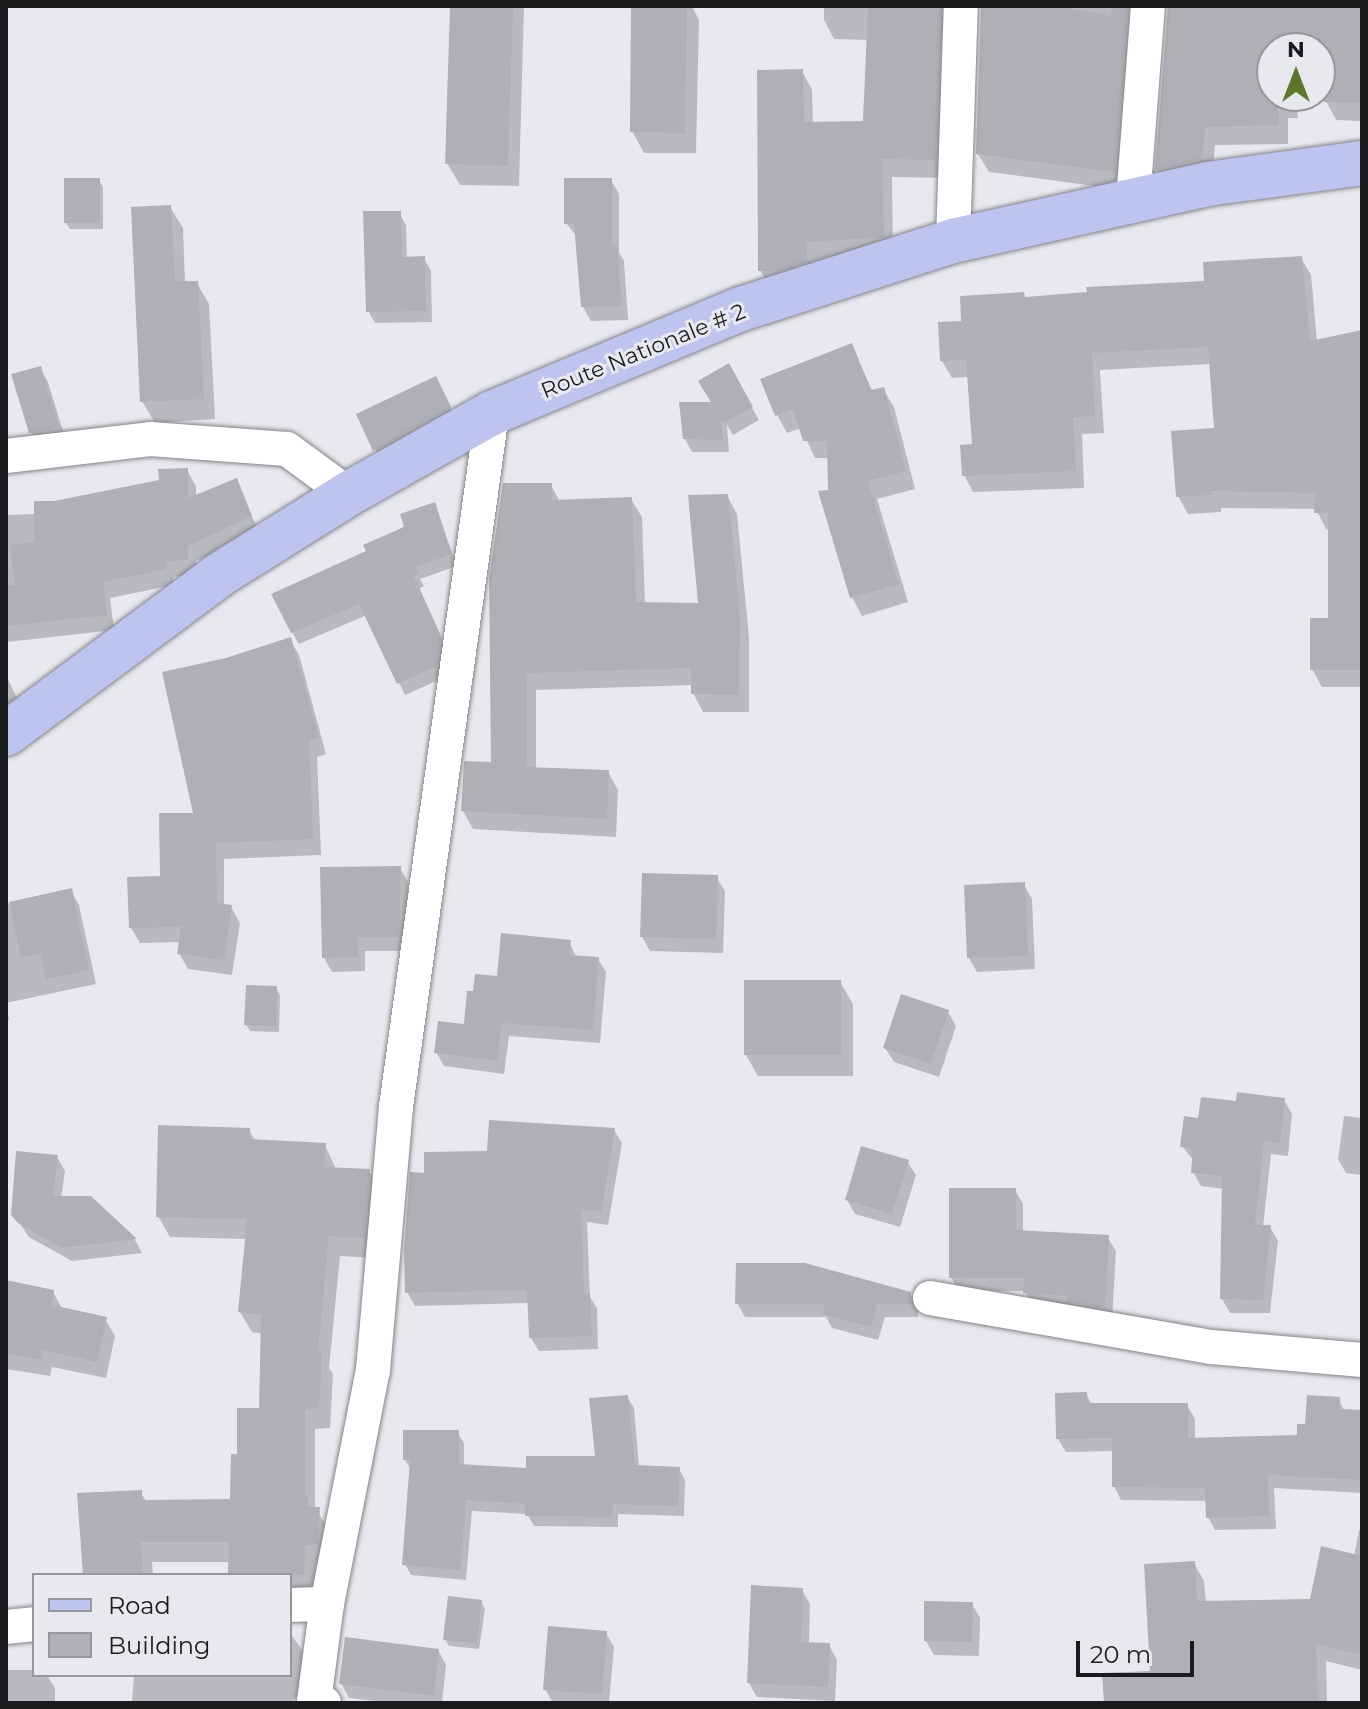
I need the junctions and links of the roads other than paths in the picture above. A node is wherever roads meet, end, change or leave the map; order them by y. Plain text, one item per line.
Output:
1 (961, 6) edge
2 (1148, 6) edge
3 (1362, 163) edge
4 (1133, 200) junction
5 (953, 241) junction
6 (492, 413) junction
7 (6, 456) edge
8 (348, 494) junction
9 (6, 734) edge
10 (930, 1298) dead end
11 (1362, 1360) edge
12 (327, 1604) junction
13 (292, 1605) edge
14 (32, 1624) edge
15 (6, 1627) edge
16 (324, 1703) edge

1 - 5 street
2 - 4 street
3 - 4 main road, Route Nationale # 2
4 - 5 main road, Route Nationale # 2
5 - 6 main road, Route Nationale # 2
6 - 8 main road, Route Nationale # 2
6 - 12 street
7 - 8 street
8 - 9 main road, Route Nationale # 2
10 - 11 street
12 - 13 street
12 - 16 street
14 - 15 street

